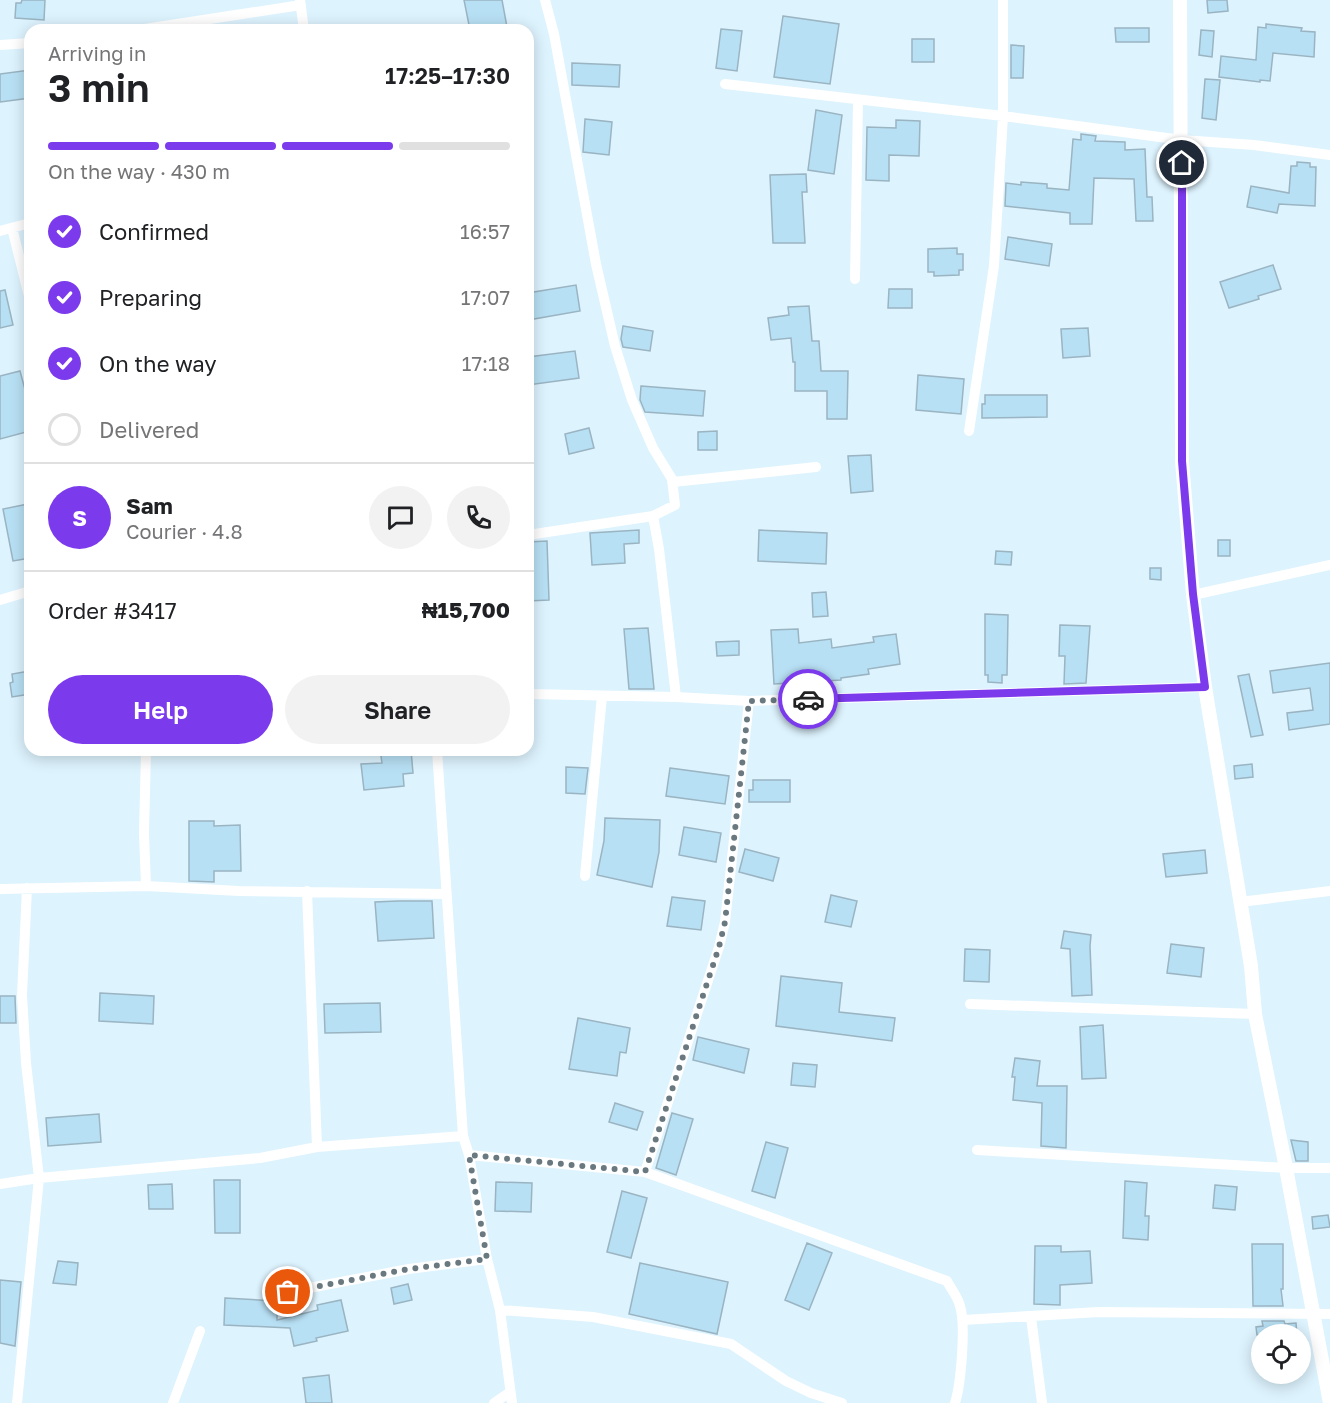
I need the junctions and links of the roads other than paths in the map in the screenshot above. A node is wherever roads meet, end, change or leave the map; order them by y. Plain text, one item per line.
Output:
1 (545, 0) edge
2 (1003, 0) edge
3 (1180, 0) edge
4 (301, 3) edge
5 (174, 24) edge
6 (303, 24) edge
7 (24, 43) edge
8 (0, 45) edge
9 (725, 84) dead end
10 (858, 100) junction
11 (1003, 116) junction
12 (1182, 140) junction
13 (1330, 155) edge
14 (24, 225) edge
15 (12, 228) junction
16 (0, 231) edge
17 (24, 276) edge
18 (855, 279) dead end
19 (969, 431) dead end
20 (816, 467) dead end
21 (673, 482) junction
22 (653, 516) junction
23 (534, 534) edge
24 (1330, 566) edge
25 (24, 593) edge
26 (1193, 594) junction
27 (0, 600) edge
28 (1205, 687) junction
29 (534, 694) edge
30 (602, 696) junction
31 (676, 697) junction
32 (749, 701) junction
33 (146, 756) edge
34 (437, 756) edge
35 (585, 876) dead end
36 (146, 886) junction
37 (27, 888) junction
38 (0, 889) edge
39 (307, 891) junction
40 (1330, 891) edge
41 (446, 894) junction
42 (1240, 902) junction
43 (970, 1004) dead end
44 (1255, 1014) junction
45 (463, 1136) junction
46 (317, 1147) junction
47 (977, 1150) dead end
48 (469, 1155) junction
49 (1286, 1168) junction
50 (1330, 1168) edge
51 (645, 1172) junction
52 (39, 1178) junction
53 (0, 1184) edge
54 (487, 1259) junction
55 (288, 1292) dead end
56 (500, 1310) junction
57 (1313, 1314) junction
58 (1330, 1314) edge
59 (1030, 1317) junction
60 (963, 1320) junction
61 (200, 1331) dead end
62 (511, 1398) edge
63 (17, 1403) edge
64 (173, 1403) edge
65 (494, 1403) edge
66 (842, 1403) edge
67 (955, 1403) edge
68 (1042, 1403) edge
69 (1330, 1403) edge

1 - 21 street
2 - 11 street
3 - 12 street
4 - 5 street
4 - 6 street
7 - 8 street
9 - 10 street
10 - 11 street
10 - 18 street
11 - 12 street
11 - 19 street
12 - 13 street
12 - 26 street
14 - 15 street
15 - 16 street
15 - 17 street
20 - 21 street
21 - 22 street
22 - 23 street
22 - 31 street
24 - 26 street
25 - 27 street
26 - 28 street
28 - 32 street
28 - 42 street
29 - 30 street
30 - 31 street
30 - 35 street
31 - 32 street
32 - 51 street
33 - 36 street
34 - 41 street
36 - 37 street
36 - 39 street
37 - 38 street
37 - 52 street
39 - 41 street
39 - 46 street
40 - 42 street
41 - 45 street
42 - 44 street
43 - 44 street
44 - 49 street
45 - 46 street
45 - 48 street
46 - 52 street
47 - 49 street
48 - 51 street
48 - 54 street
49 - 50 street
49 - 57 street
51 - 60 street
52 - 53 street
52 - 63 street
54 - 55 street
54 - 56 street
56 - 62 street
56 - 66 street
57 - 58 street
57 - 59 street
57 - 69 street
59 - 60 street
59 - 68 street
60 - 67 street
61 - 64 street
62 - 65 street

